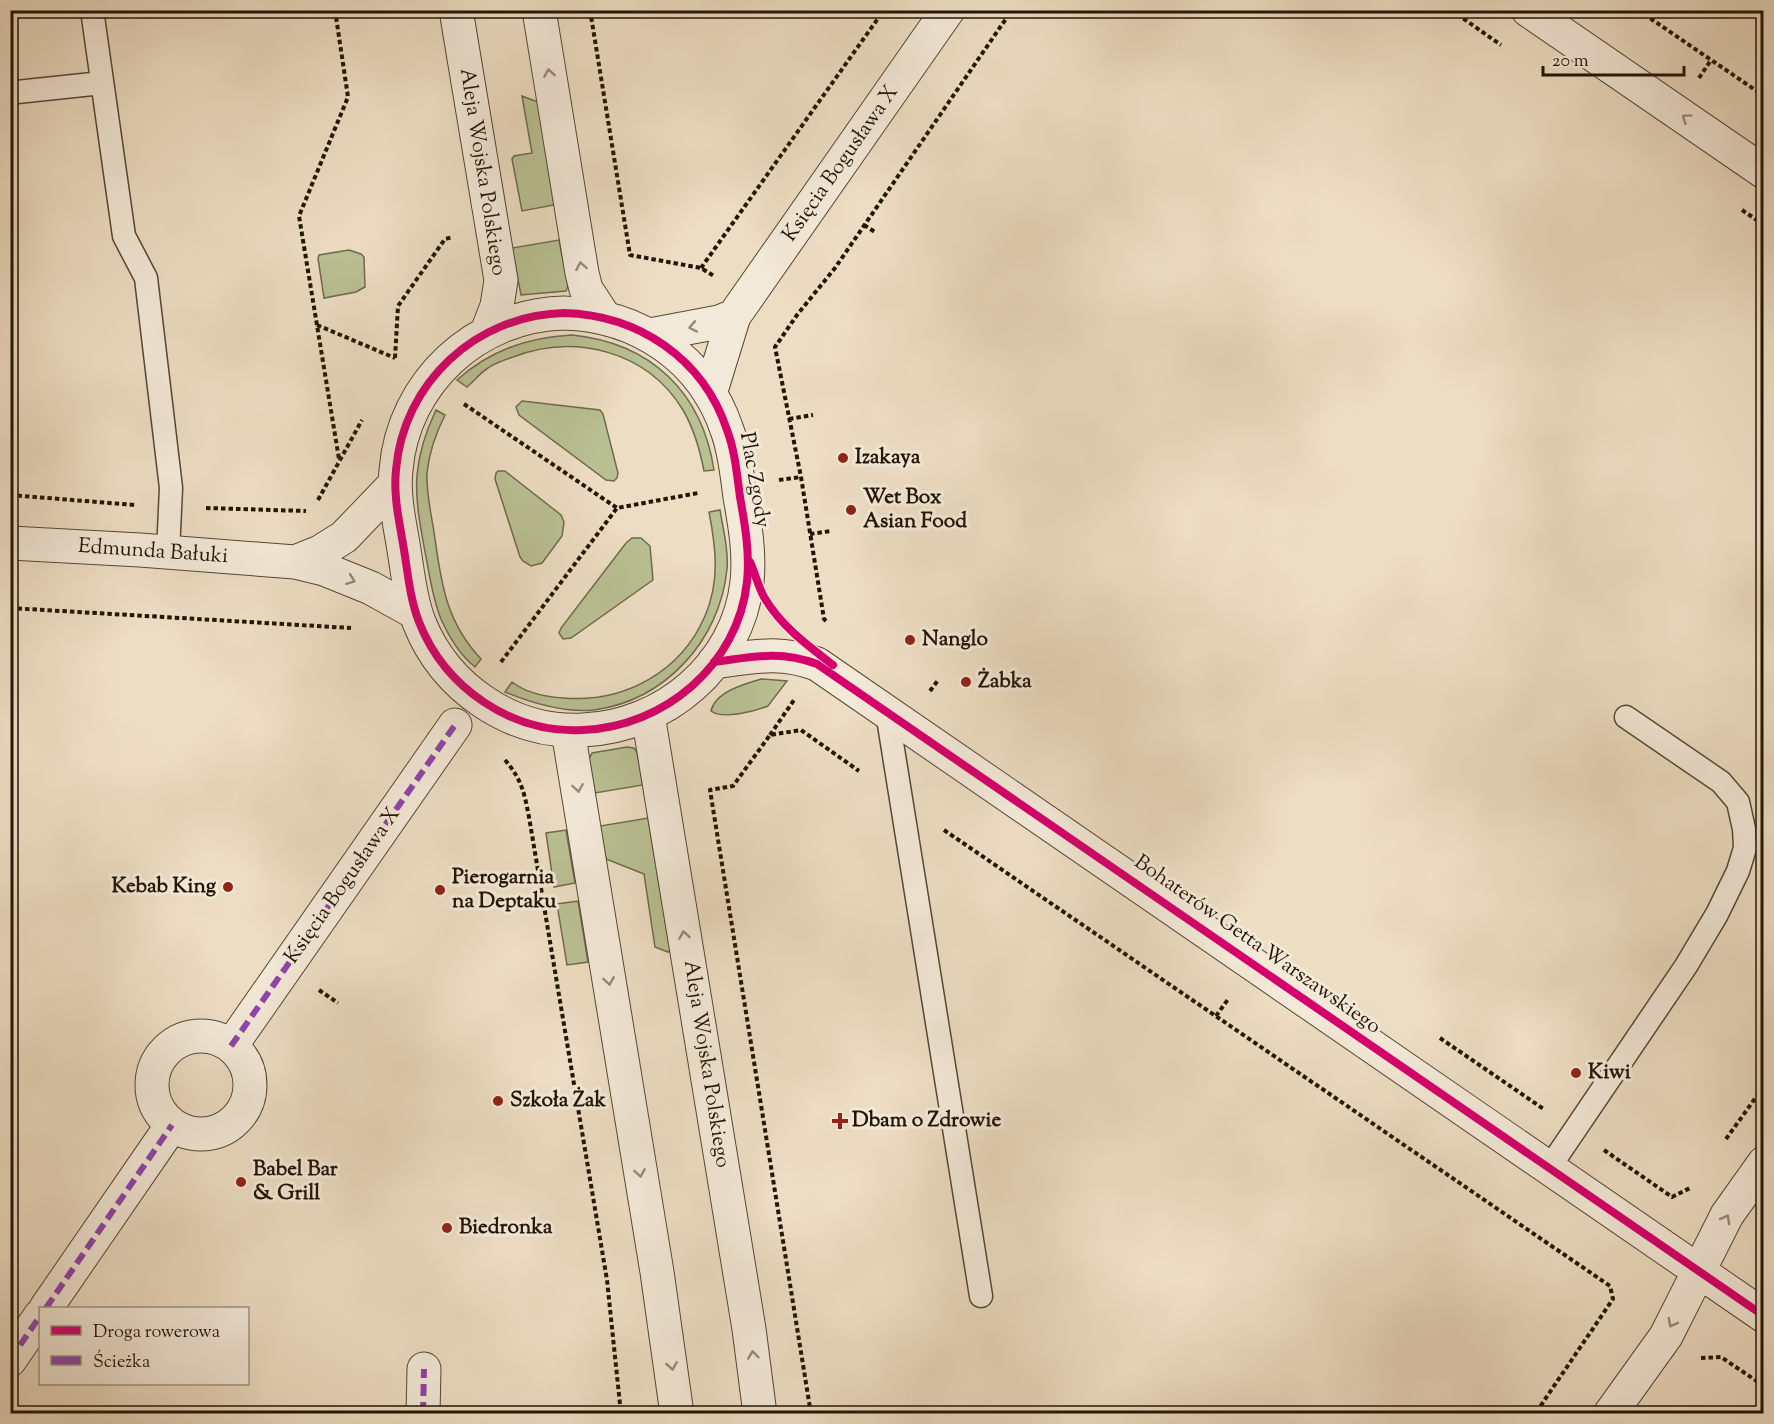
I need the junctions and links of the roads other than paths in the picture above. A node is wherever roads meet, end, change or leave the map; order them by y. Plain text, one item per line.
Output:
1 (92, 10) edge
2 (456, 10) edge
3 (538, 10) edge
4 (948, 10) edge
5 (1528, 10) edge
6 (102, 83) junction
7 (17, 92) dead end
8 (1764, 172) edge
9 (734, 316) junction
10 (605, 318) junction
11 (487, 332) junction
12 (650, 335) junction
13 (710, 394) junction
14 (396, 484) junction
15 (10, 543) edge
16 (168, 552) junction
17 (295, 562) junction
18 (416, 613) junction
19 (714, 662) junction
20 (887, 712) junction
21 (648, 715) junction
22 (1626, 717) dead end
23 (454, 725) dead end
24 (568, 731) junction
25 (231, 1046) junction
26 (172, 1125) junction
27 (1764, 1164) edge
28 (1549, 1168) junction
29 (1700, 1272) junction
30 (981, 1296) dead end
31 (47, 1307) edge
32 (1764, 1316) edge
33 (39, 1317) edge
34 (10, 1360) edge
35 (424, 1369) dead end
36 (423, 1413) edge
37 (677, 1413) edge
38 (760, 1413) edge
39 (1610, 1413) edge

1 - 6 lane
2 - 11 street, Aleja Wojska Polskiego
10 -> 3 street
4 - 9 street, Księcia Bogusława X
8 -> 5 street
6 - 7 lane
6 - 16 lane
9 -> 12 street
9 - 13 street, Księcia Bogusława X
10 - 11 street, Plac Zgody
10 - 12 street, Plac Zgody
11 - 14 street, Plac Zgody
12 - 13 street, Plac Zgody
13 - 19 street, Plac Zgody
14 - 17 street, Edmunda Bałuki
14 - 18 street, Plac Zgody
15 - 16 street, Edmunda Bałuki
16 - 17 street, Edmunda Bałuki
17 -> 18 street, Edmunda Bałuki
18 - 24 street, Plac Zgody
19 - 20 street, Bohaterów Getta Warszawskiego
19 - 21 street, Plac Zgody
20 - 28 street, Bohaterów Getta Warszawskiego
20 - 30 lane
21 - 24 street, Plac Zgody
38 -> 21 street, Aleja Wojska Polskiego
22 - 28 lane
23 - 25 street, Księcia Bogusława X
24 -> 37 street
25 - 26 street
25 - 26 street
26 - 31 street
29 -> 27 street
28 - 29 street, Bohaterów Getta Warszawskiego
29 - 32 street, Bohaterów Getta Warszawskiego
29 -> 39 street
33 - 34 street
35 - 36 street

